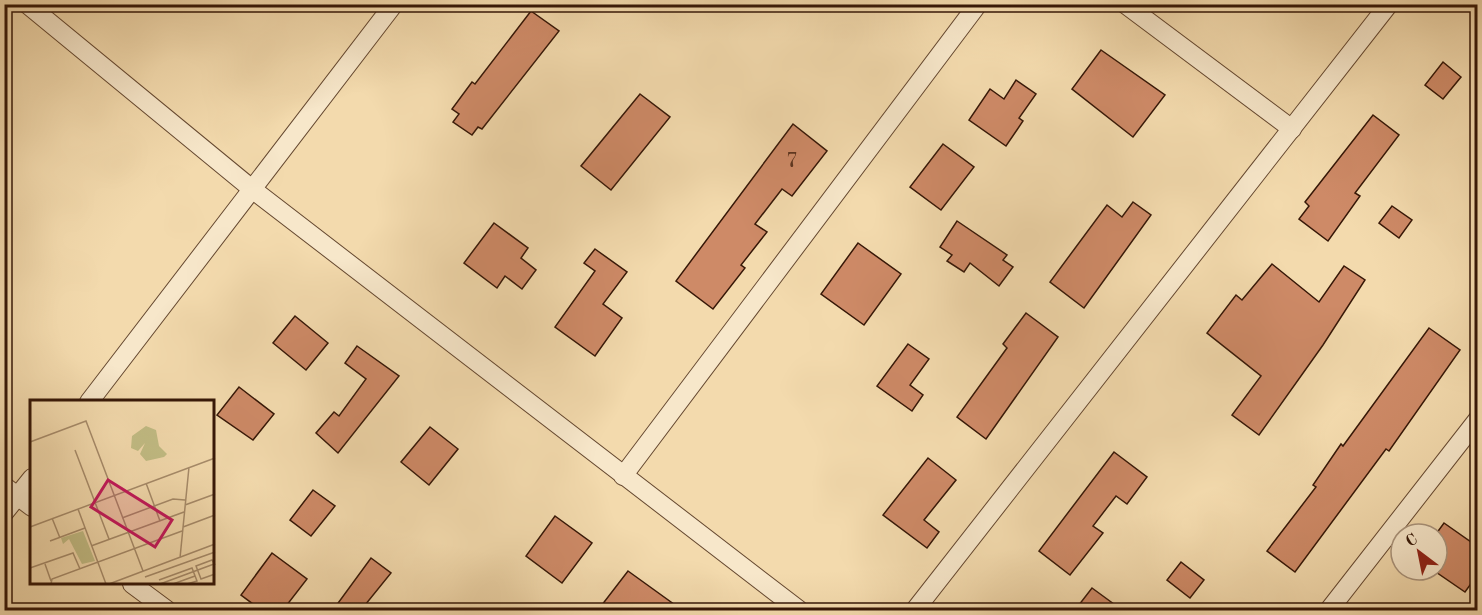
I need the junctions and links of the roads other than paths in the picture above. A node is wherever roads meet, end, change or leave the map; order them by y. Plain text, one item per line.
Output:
1 (27, 4) edge
2 (394, 4) edge
3 (978, 4) edge
4 (1125, 4) edge
5 (1389, 4) edge
6 (1292, 129) junction
7 (252, 189) junction
8 (91, 400) edge
9 (1478, 419) edge
10 (622, 476) junction
11 (30, 481) edge
12 (18, 496) edge
13 (4, 513) edge
14 (133, 585) edge
15 (167, 610) edge
16 (799, 610) edge
17 (915, 610) edge
18 (1329, 610) edge

1 - 7 street
2 - 7 street
3 - 10 street
4 - 6 street
5 - 6 street
6 - 17 street
7 - 8 street
7 - 10 street
9 - 18 street
10 - 16 street
11 - 12 street
12 - 13 street
14 - 15 street

